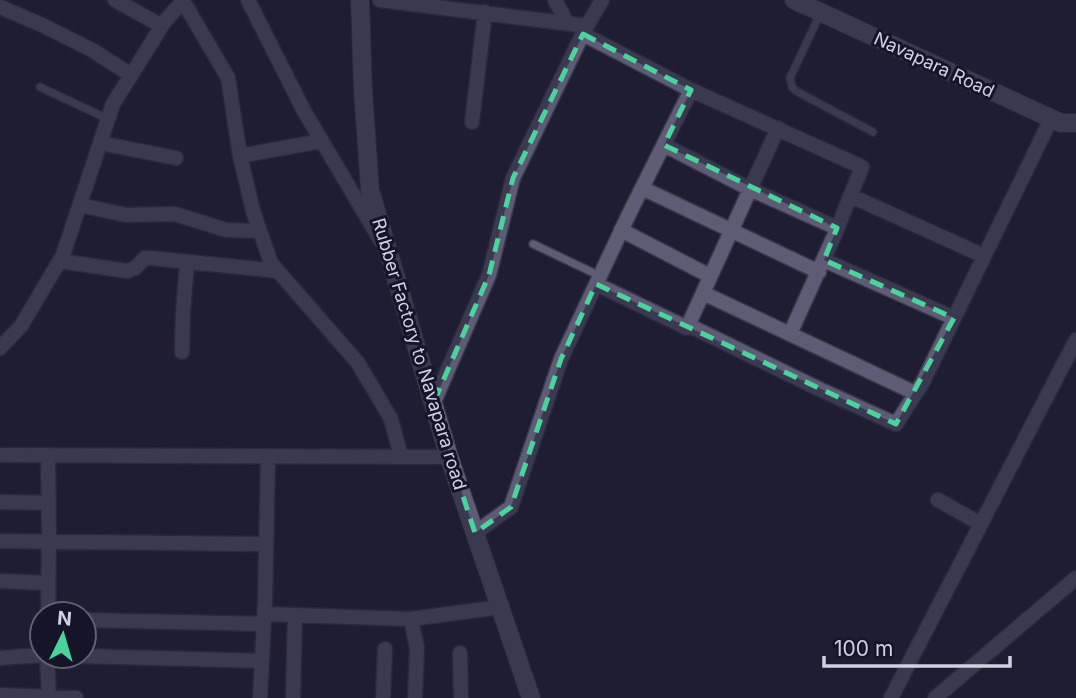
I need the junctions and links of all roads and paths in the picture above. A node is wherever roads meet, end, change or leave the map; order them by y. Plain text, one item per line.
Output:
1 (116, 0) edge
2 (248, 0) edge
3 (360, 0) edge
4 (380, 0) edge
5 (555, 0) edge
6 (602, 0) edge
7 (794, 0) edge
8 (179, 3) edge
9 (0, 7) edge
10 (485, 12) junction
11 (821, 12) junction
12 (567, 23) junction
13 (162, 26) junction
14 (585, 30) junction
15 (131, 75) junction
16 (40, 87) dead end
17 (691, 90) junction
18 (108, 119) junction
19 (1051, 119) junction
20 (472, 122) dead end
21 (1076, 123) edge
22 (778, 128) junction
23 (873, 132) dead end
24 (321, 141) junction
25 (100, 143) junction
26 (664, 145) junction
27 (240, 156) junction
28 (176, 158) dead end
29 (642, 188) junction
30 (750, 189) junction
31 (850, 196) junction
32 (80, 205) junction
33 (837, 228) junction
34 (621, 230) junction
35 (731, 230) junction
36 (260, 232) junction
37 (533, 244) dead end
38 (389, 254) junction
39 (984, 256) junction
40 (60, 261) junction
41 (187, 263) junction
42 (821, 266) junction
43 (278, 271) junction
44 (710, 276) junction
45 (598, 280) junction
46 (703, 293) junction
47 (954, 318) junction
48 (688, 325) junction
49 (790, 334) junction
50 (1076, 340) edge
51 (0, 348) edge
52 (182, 352) dead end
53 (915, 393) junction
54 (433, 404) junction
55 (0, 455) edge
56 (47, 455) junction
57 (268, 456) junction
58 (401, 457) junction
59 (449, 457) junction
60 (938, 500) dead end
61 (0, 502) edge
62 (48, 503) junction
63 (981, 524) junction
64 (475, 533) junction
65 (0, 541) edge
66 (49, 542) junction
67 (266, 544) junction
68 (1076, 578) edge
69 (0, 581) edge
70 (48, 583) junction
71 (48, 600) edge
72 (500, 607) junction
73 (295, 615) junction
74 (264, 619) junction
75 (411, 619) junction
76 (98, 620) edge
77 (386, 649) dead end
78 (460, 653) dead end
79 (28, 657) edge
80 (98, 657) edge
81 (0, 658) edge
82 (262, 661) junction
83 (46, 670) edge
84 (0, 695) edge
85 (896, 696) edge
86 (49, 698) edge
87 (76, 698) edge
88 (260, 698) edge
89 (293, 698) edge
90 (383, 698) edge
91 (415, 698) edge
92 (461, 698) edge
93 (531, 698) edge
94 (935, 698) edge

1 - 13 street
2 - 24 street
3 - 38 street, Rubber Factory to Navapara road
4 - 10 street
5 - 12 street
6 - 14 street
7 - 11 street, Navapara Road
8 - 13 street
8 - 27 street
9 - 15 street
10 - 12 street
10 - 20 street
11 - 19 street, Navapara Road
11 - 23 lane
12 - 14 street
13 - 15 street
14 - 17 street
14 - 54 street
15 - 18 street
16 - 18 lane
17 - 22 street
17 - 26 street
18 - 25 street
19 - 21 street, Navapara Road
19 - 39 street
22 - 30 street
22 - 31 street
24 - 27 street
24 - 38 street
25 - 28 street
25 - 32 street
26 - 29 street
26 - 30 street
27 - 36 street
29 - 34 street
29 - 35 street
30 - 33 street
30 - 35 street
31 - 33 street
31 - 39 street
32 - 36 street
32 - 40 street
33 - 42 street
34 - 44 street
34 - 45 street
35 - 42 street
35 - 44 street
36 - 43 street
37 - 45 lane
38 - 54 street, Rubber Factory to Navapara road
39 - 47 street
40 - 41 street
40 - 51 street
41 - 43 street
41 - 52 street
42 - 47 street
42 - 49 street
43 - 58 street
44 - 46 street
45 - 48 street
45 - 64 street
46 - 48 street
46 - 49 street
47 - 53 street
48 - 53 street
49 - 53 street
50 - 63 street
54 - 59 street, Rubber Factory to Navapara road
55 - 56 street
56 - 57 street
56 - 62 street
57 - 58 street
57 - 67 street
58 - 59 street
59 - 64 street, Rubber Factory to Navapara road
60 - 63 street
61 - 62 street
62 - 66 street
63 - 85 street
64 - 72 street, Rubber Factory to Navapara road
65 - 66 street
66 - 67 street
66 - 70 street
67 - 74 street
68 - 94 street
69 - 70 street
70 - 71 street
72 - 75 street
72 - 93 street, Rubber Factory to Navapara road
73 - 74 street
73 - 75 street
73 - 89 street
74 - 76 street
74 - 82 street
75 - 91 street
77 - 90 street
78 - 92 street
79 - 81 street
80 - 82 street
82 - 88 street
83 - 86 street
84 - 86 street
86 - 87 street

